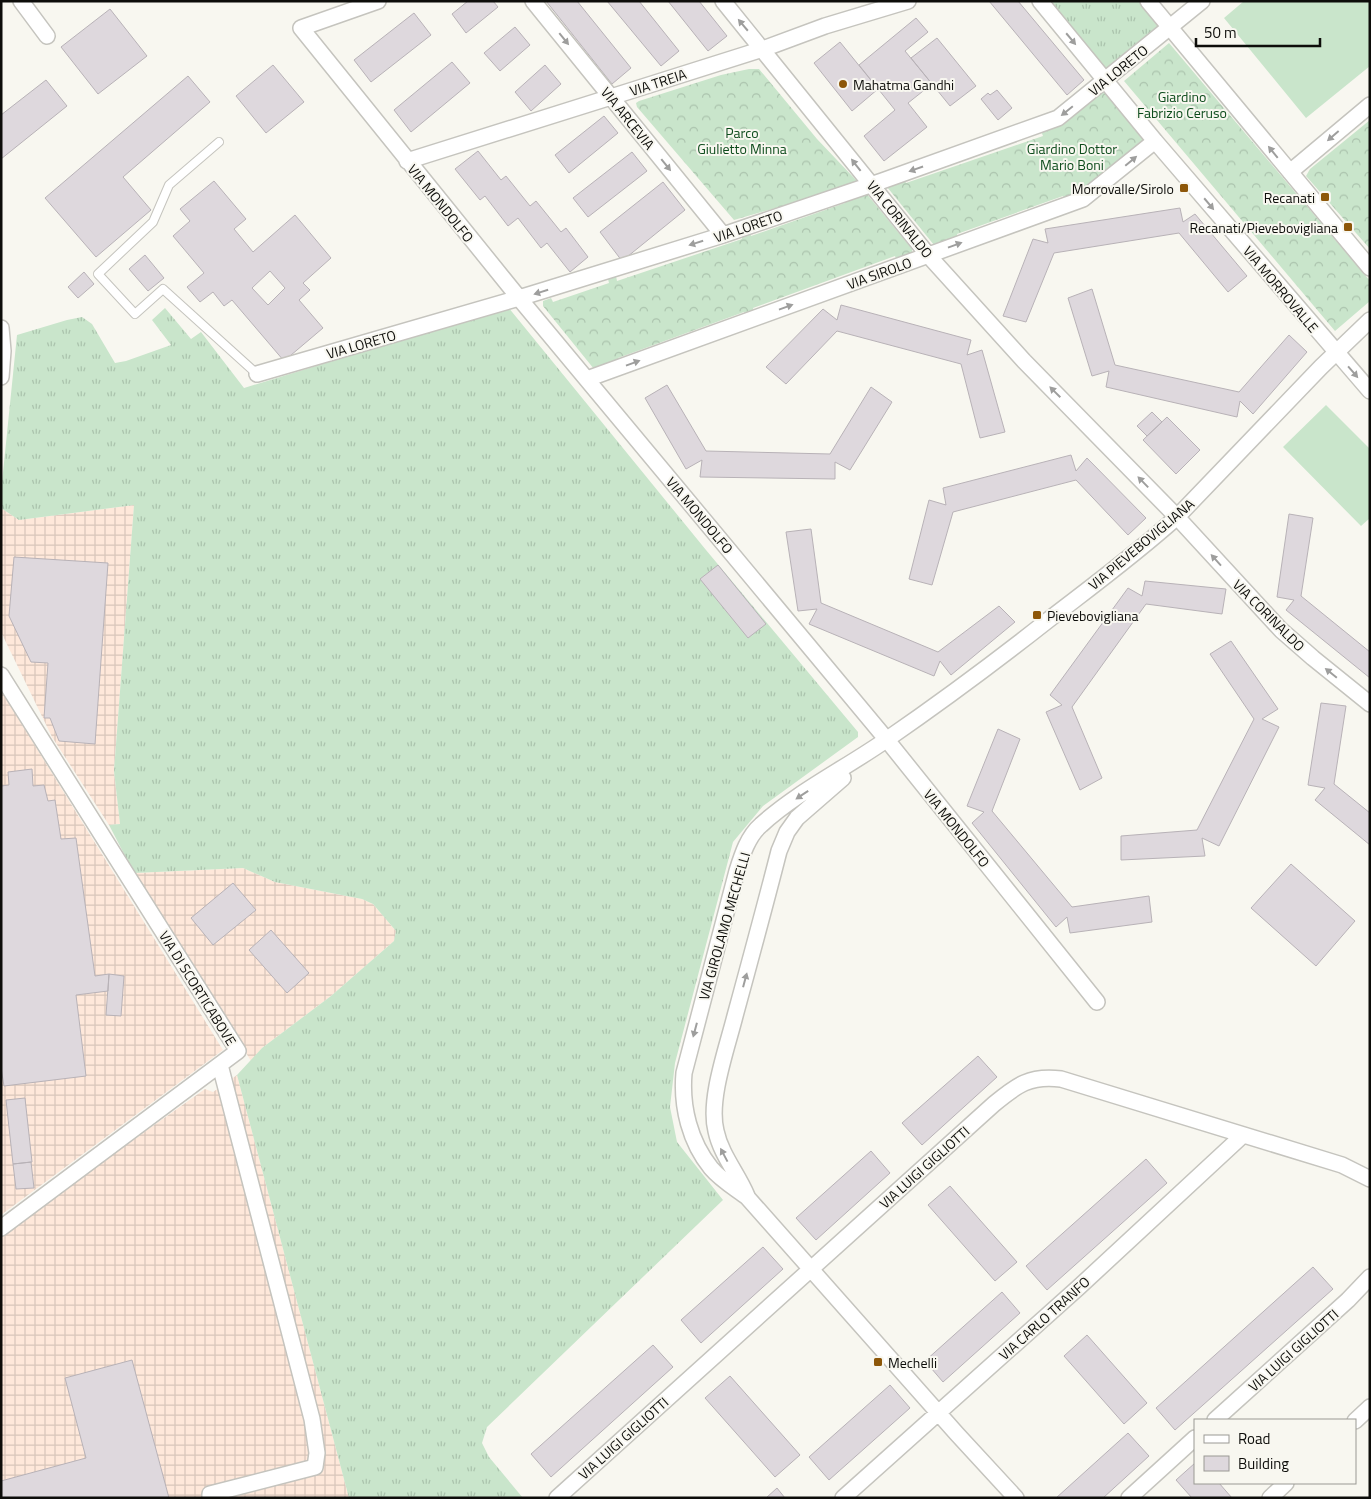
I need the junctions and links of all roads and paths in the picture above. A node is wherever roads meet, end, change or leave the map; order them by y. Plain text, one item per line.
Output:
1 (20, 1) edge
2 (378, 1) edge
3 (533, 1) edge
4 (723, 1) edge
5 (908, 1) edge
6 (1040, 1) edge
7 (1148, 1) edge
8 (1202, 1) edge
9 (1170, 28) junction
10 (47, 36) dead end
11 (763, 49) junction
12 (1106, 80) junction
13 (611, 97) junction
14 (1370, 105) edge
15 (1155, 141) junction
16 (219, 142) dead end
17 (408, 161) junction
18 (1290, 172) junction
19 (872, 184) junction
20 (723, 235) junction
21 (928, 254) junction
22 (1370, 268) edge
23 (520, 298) junction
24 (1370, 320) edge
25 (1, 328) edge
26 (1336, 352) junction
27 (257, 374) joint
28 (1, 377) edge
29 (587, 379) junction
30 (1370, 391) edge
31 (1177, 517) junction
32 (1, 675) edge
33 (1370, 704) edge
34 (887, 740) junction
35 (1097, 1002) dead end
36 (220, 1065) junction
37 (1242, 1136) junction
38 (1370, 1179) edge
39 (747, 1198) junction
40 (1, 1228) edge
41 (810, 1269) junction
42 (1370, 1277) edge
43 (1370, 1408) edge
44 (938, 1412) junction
45 (1215, 1419) edge
46 (1356, 1420) edge
47 (1194, 1439) edge
48 (1285, 1484) edge
49 (210, 1498) edge
50 (557, 1498) edge
51 (843, 1498) edge
52 (1016, 1498) edge
53 (1128, 1498) edge
54 (1270, 1498) edge

1 - 10 street
2 - 17 street, VIA MONDOLFO
3 -> 13 street, VIA ARCEVIA
11 -> 4 street, VIA CORINALDO
5 - 11 street, VIA TREIA
6 -> 12 street, VIA MORROVALLE
7 - 9 street
8 - 9 street, VIA LORETO
9 - 12 street, VIA LORETO
18 -> 9 street
11 - 13 street, VIA TREIA
19 -> 11 street, VIA CORINALDO
12 - 15 street, VIA MORROVALLE
12 -> 19 street, VIA LORETO
13 - 17 street, VIA TREIA
13 -> 20 street, VIA ARCEVIA
14 -> 18 street
21 -> 15 street, VIA SIROLO
15 -> 26 street, VIA MORROVALLE
16 - 27 lane
17 - 23 street, VIA MONDOLFO
18 - 22 street
19 - 20 street, VIA LORETO
19 - 21 street, VIA CORINALDO
20 -> 23 street, VIA LORETO
29 -> 21 street, VIA SIROLO
31 -> 21 street, VIA CORINALDO
23 - 27 street, VIA LORETO
23 - 29 street, VIA MONDOLFO
24 - 26 street, VIA PIEVEBOVIGLIANA
25 - 28 street
26 -> 30 street, VIA MORROVALLE
26 - 31 street, VIA PIEVEBOVIGLIANA
29 - 34 street, VIA MONDOLFO
33 -> 31 street, VIA CORINALDO
31 - 34 street, VIA PIEVEBOVIGLIANA
32 - 36 street, VIA DI SCORTICABOVE
34 - 35 street, VIA MONDOLFO
39 -> 34 street, VIA GIROLAMO MECHELLI
34 -> 39 street, VIA GIROLAMO MECHELLI
36 - 40 street, VIA DI SCORTICABOVE
36 - 49 street
37 - 38 street, VIA LUIGI GIGLIOTTI
37 - 41 street, VIA LUIGI GIGLIOTTI
37 - 44 street, VIA CARLO TRANFO
39 - 41 street, VIA GIROLAMO MECHELLI
41 - 44 street, VIA GIROLAMO MECHELLI
41 - 50 street, VIA LUIGI GIGLIOTTI
42 - 45 street, VIA LUIGI GIGLIOTTI
43 - 46 street
44 - 51 street, VIA CARLO TRANFO
44 - 52 street, VIA GIROLAMO MECHELLI
47 - 53 street
48 - 54 street

